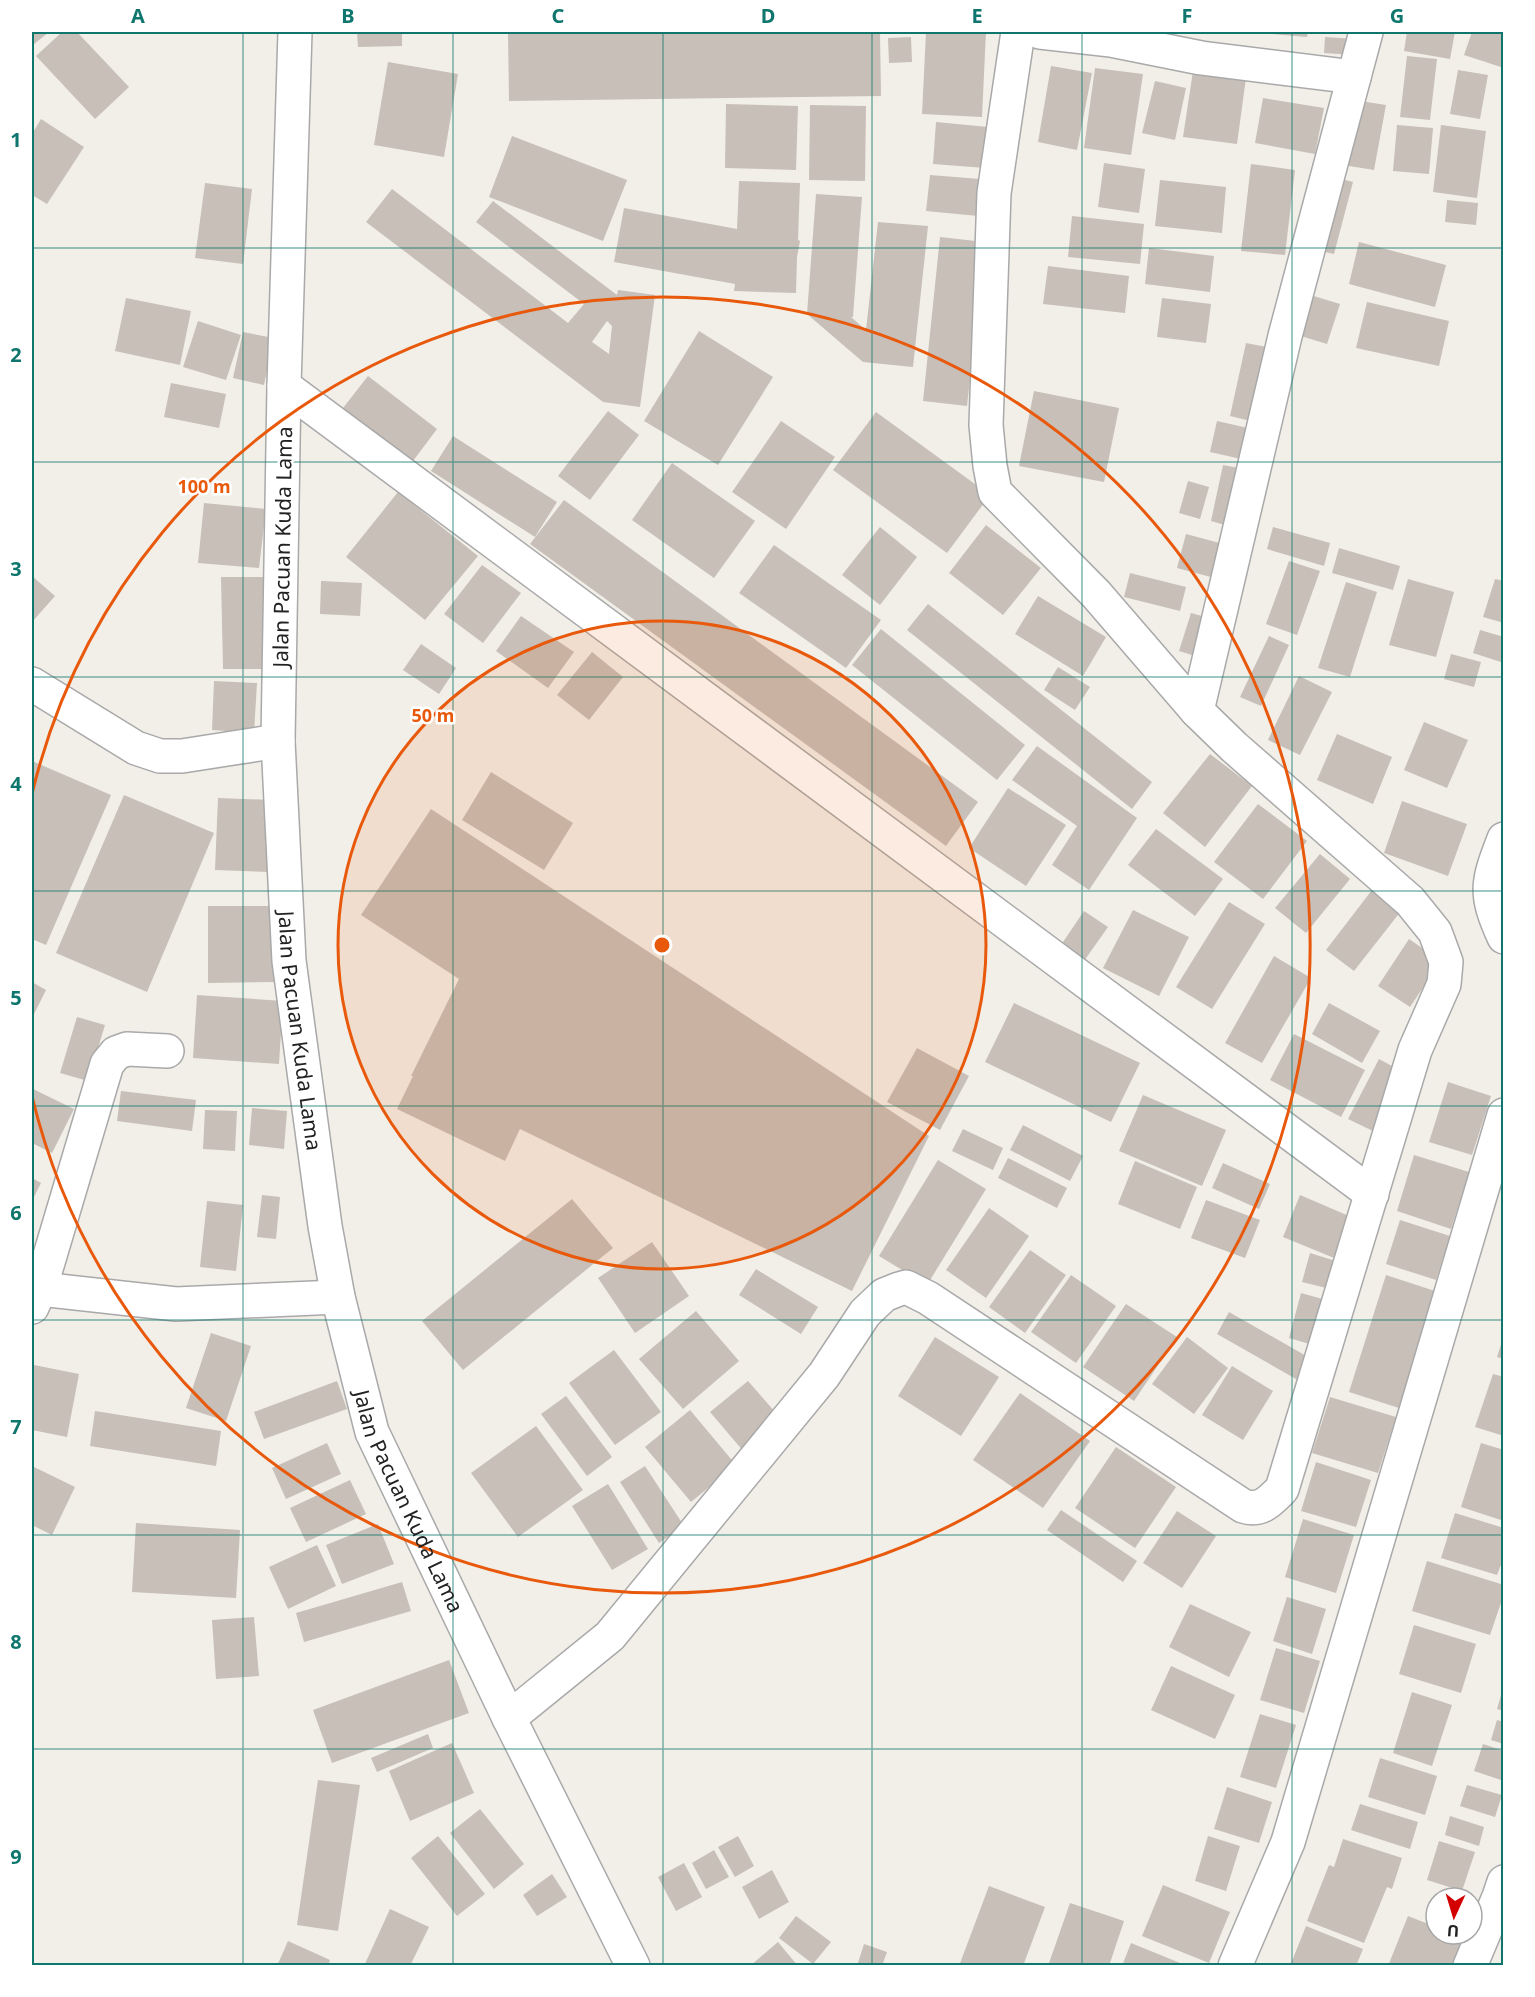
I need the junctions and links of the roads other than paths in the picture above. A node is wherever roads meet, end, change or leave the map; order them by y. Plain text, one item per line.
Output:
1 (295, 32) edge
2 (1018, 32) edge
3 (1040, 32) edge
4 (1366, 32) edge
5 (1354, 77) junction
6 (284, 386) junction
7 (32, 684) edge
8 (1197, 711) junction
9 (278, 741) junction
10 (1503, 839) edge
11 (1503, 937) edge
12 (167, 1051) dead end
13 (1503, 1115) edge
14 (1372, 1194) junction
15 (34, 1294) edge
16 (339, 1297) junction
17 (509, 1718) junction
18 (1503, 1882) edge
19 (633, 1965) edge
20 (1235, 1965) edge
21 (1470, 1965) edge

1 - 6 street, Jalan Pacuan Kuda Lama
2 - 8 street
3 - 5 street
4 - 5 street
5 - 8 street
6 - 9 street, Jalan Pacuan Kuda Lama
6 - 14 street
7 - 9 street
8 - 14 street
9 - 16 street, Jalan Pacuan Kuda Lama
10 - 11 street
12 - 15 street
13 - 20 street
14 - 17 street
15 - 16 street
16 - 17 street, Jalan Pacuan Kuda Lama
17 - 19 street, Jalan Pacuan Kuda Lama
18 - 21 street

